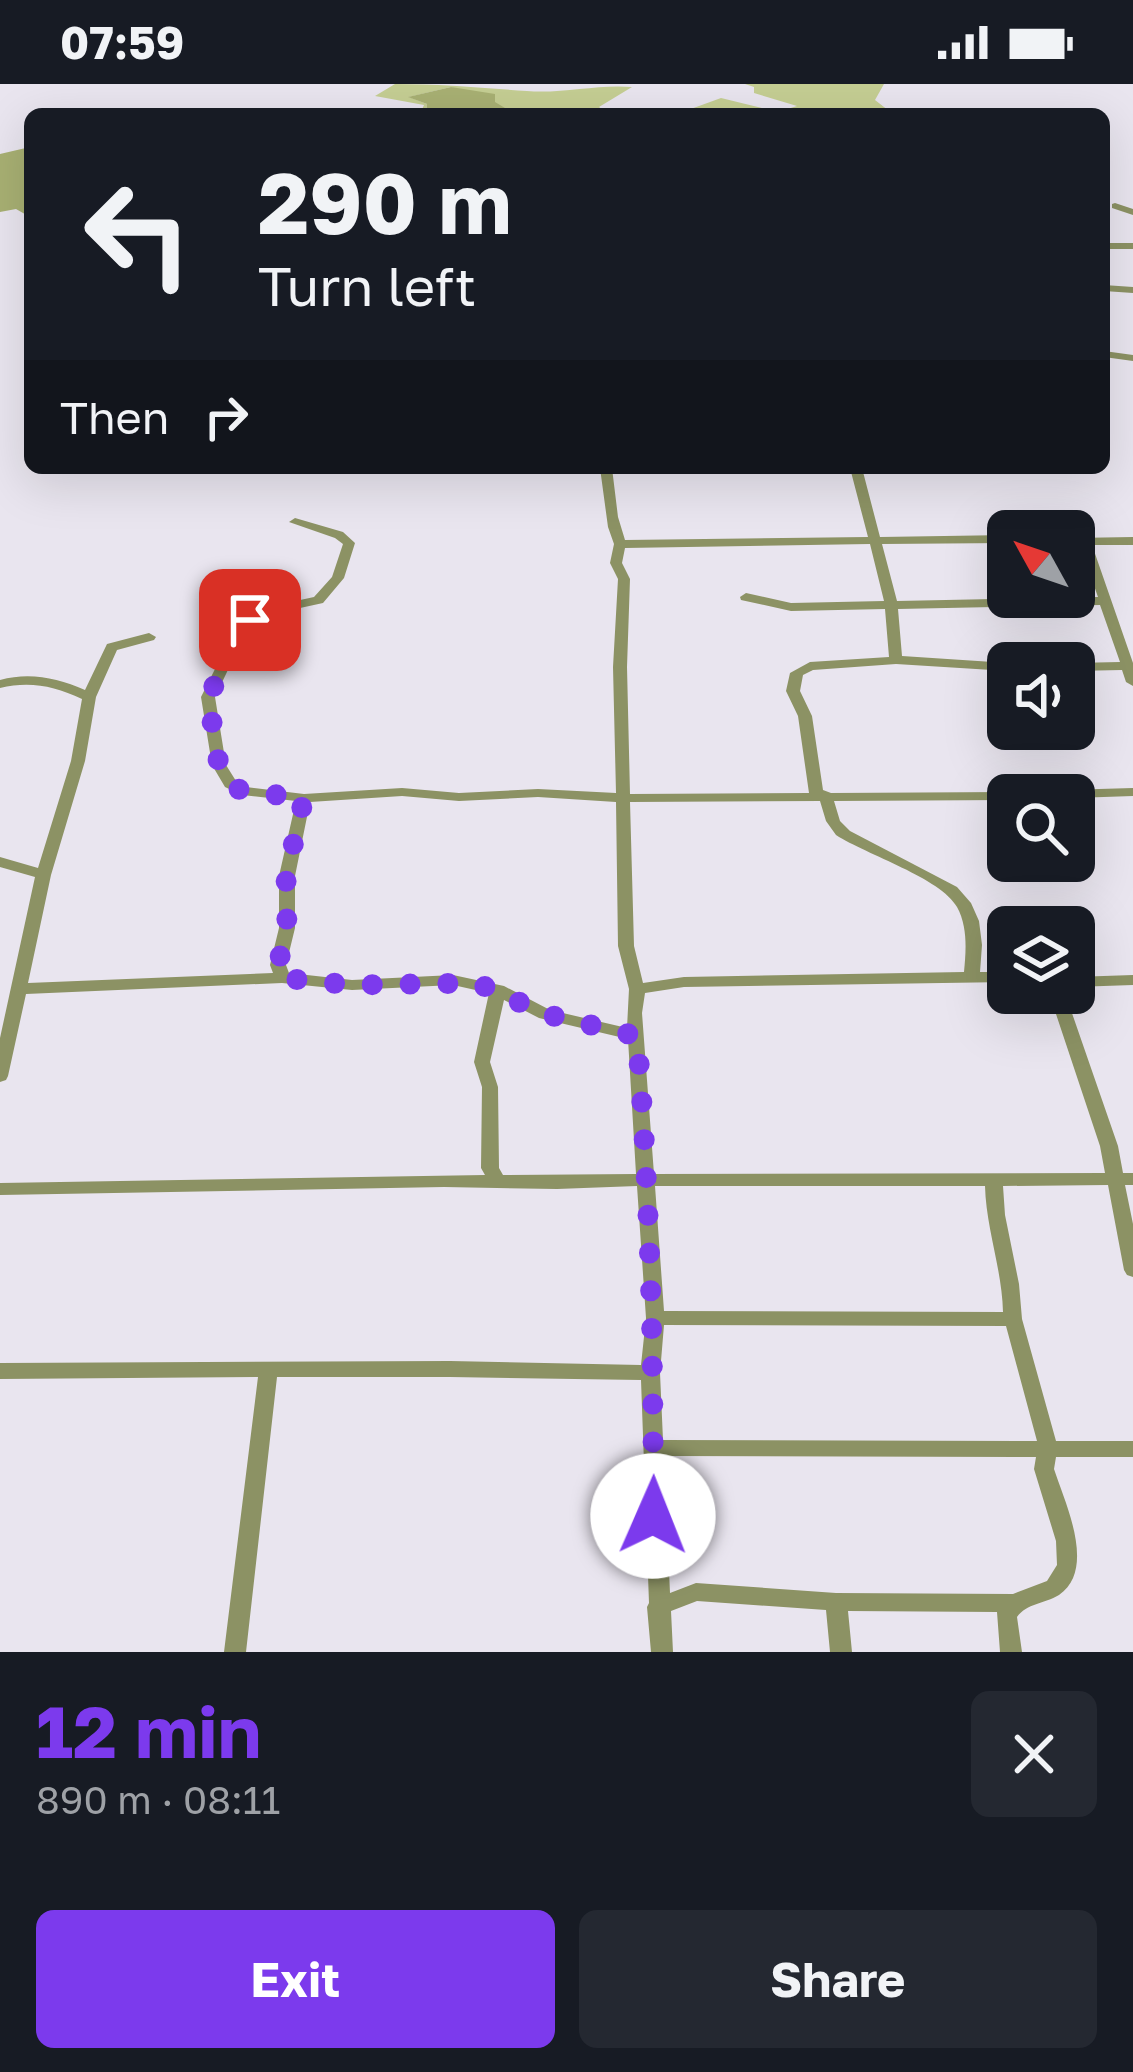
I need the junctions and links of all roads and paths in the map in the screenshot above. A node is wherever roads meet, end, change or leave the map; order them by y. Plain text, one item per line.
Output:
1 (1115, 206) dead end
2 (1133, 212) edge
3 (607, 474) edge
4 (858, 474) edge
5 (295, 522) dead end
6 (875, 539) junction
7 (987, 539) edge
8 (1133, 541) edge
9 (1095, 542) edge
10 (620, 544) junction
11 (1095, 578) edge
12 (746, 597) dead end
13 (1105, 601) junction
14 (891, 602) junction
15 (149, 637) dead end
16 (896, 660) junction
17 (987, 666) edge
18 (1126, 666) junction
19 (1095, 667) edge
20 (1133, 682) edge
21 (0, 684) edge
22 (89, 697) junction
23 (1133, 792) edge
24 (1095, 793) edge
25 (820, 794) junction
26 (987, 796) edge
27 (304, 798) junction
28 (622, 798) junction
29 (0, 862) edge
30 (43, 875) junction
31 (282, 978) junction
32 (987, 978) edge
33 (972, 979) junction
34 (1133, 980) edge
35 (1095, 981) edge
36 (21, 989) junction
37 (637, 989) junction
38 (499, 990) junction
39 (1065, 1014) edge
40 (637, 1036) junction
41 (1, 1068) edge
42 (1125, 1179) edge
43 (994, 1180) junction
44 (497, 1181) junction
45 (646, 1183) junction
46 (0, 1189) edge
47 (1133, 1270) edge
48 (655, 1318) junction
49 (1013, 1319) junction
50 (268, 1370) junction
51 (0, 1371) edge
52 (650, 1373) junction
53 (1048, 1446) junction
54 (653, 1448) junction
55 (1133, 1449) edge
56 (836, 1602) junction
57 (1014, 1603) junction
58 (658, 1606) junction
59 (236, 1652) edge
60 (662, 1652) edge
61 (841, 1652) edge
62 (1012, 1652) edge

1 - 2 street
3 - 10 street
4 - 6 street
5 - 27 street
6 - 7 street
6 - 10 street
6 - 14 street
8 - 9 street
10 - 28 street
11 - 13 street
12 - 14 street
13 - 14 street
13 - 18 street
14 - 16 street
15 - 22 street
16 - 17 street
16 - 25 street
18 - 19 street
18 - 20 street
21 - 22 street
22 - 30 street
23 - 24 street
25 - 26 street
25 - 28 street
25 - 33 street
27 - 28 street
27 - 31 street
28 - 37 street
29 - 30 street
30 - 36 street
31 - 36 street
31 - 38 street
32 - 33 street
33 - 37 street
34 - 35 street
36 - 41 street
37 - 40 street
38 - 40 street
38 - 44 street
39 - 42 street
40 - 45 street
42 - 43 street
42 - 47 street
43 - 45 street
43 - 49 street
44 - 45 street
44 - 46 street
45 - 48 street
48 - 49 street
48 - 52 street
49 - 53 street
50 - 51 street
50 - 52 street
50 - 59 street
52 - 54 street
53 - 54 street
53 - 55 street
53 - 57 street
54 - 58 street
56 - 57 street
56 - 58 street
56 - 61 street
57 - 62 street
58 - 60 street

